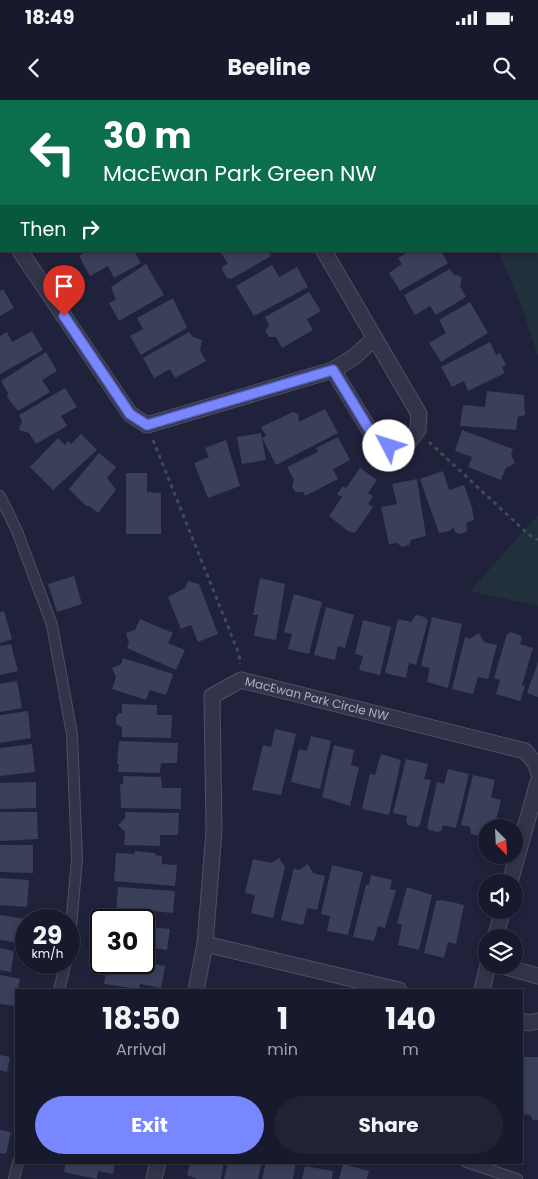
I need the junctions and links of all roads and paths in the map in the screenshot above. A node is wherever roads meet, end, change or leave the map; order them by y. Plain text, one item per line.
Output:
1 (21, 252) edge
2 (325, 252) edge
3 (375, 338) junction
4 (333, 370) junction
5 (147, 425) junction
6 (418, 430) junction
7 (0, 496) edge
8 (538, 540) edge
9 (241, 680) junction
10 (538, 772) edge
11 (538, 782) edge
12 (512, 874) edge
13 (73, 909) edge
14 (205, 944) junction
15 (523, 972) edge
16 (63, 974) edge
17 (486, 974) edge
18 (538, 976) edge
19 (59, 989) edge
20 (196, 989) edge
21 (395, 989) edge
22 (482, 989) edge
23 (538, 1020) edge
24 (523, 1022) edge
25 (18, 1164) edge
26 (158, 1164) edge
27 (472, 1164) edge
28 (14, 1179) edge
29 (154, 1179) edge
30 (518, 1179) edge

1 - 5 street
2 - 3 street
3 - 4 street
3 - 6 street
4 - 5 street
4 - 6 street
5 - 9 path
6 - 8 path
7 - 13 lane
9 - 10 street, MacEwan Park Circle NW
9 - 14 street, MacEwan Park Circle NW
11 - 12 street
14 - 20 street, MacEwan Park Circle NW
14 - 21 street
15 - 18 street
16 - 19 lane
17 - 22 street
23 - 24 street
25 - 28 lane
26 - 29 street
27 - 30 lane

